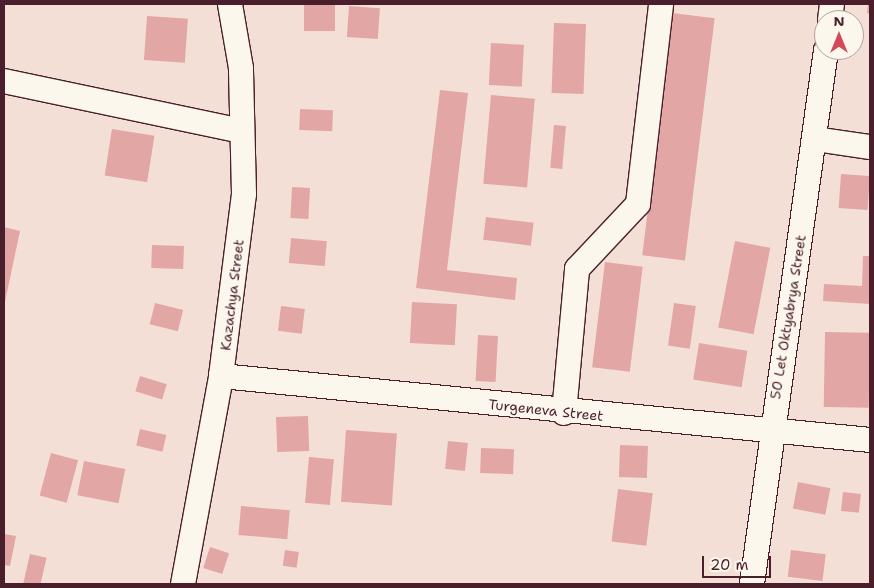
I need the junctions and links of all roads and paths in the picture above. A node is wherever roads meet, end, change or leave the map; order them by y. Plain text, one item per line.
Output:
1 (230, 4) edge
2 (661, 4) edge
3 (825, 60) edge
4 (4, 81) edge
5 (242, 131) junction
6 (815, 139) junction
7 (870, 147) edge
8 (221, 376) junction
9 (564, 413) junction
10 (770, 430) junction
11 (870, 440) edge
12 (183, 584) edge
13 (752, 584) edge

1 - 5 street, Kazachya Street
2 - 9 street
3 - 6 street, 50 Let Oktyabrya Street
4 - 5 street
5 - 8 street, Kazachya Street
6 - 7 street
6 - 10 street, 50 Let Oktyabrya Street
8 - 9 street, Turgeneva Street
8 - 12 street, Kazachya Street
9 - 10 street, Turgeneva Street
10 - 11 street, Turgeneva Street
10 - 13 street, 50 Let Oktyabrya Street

